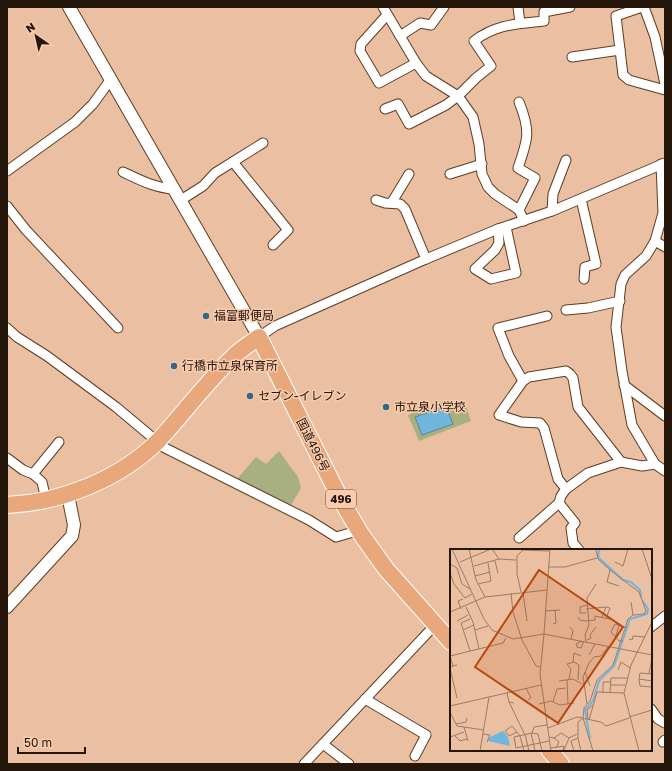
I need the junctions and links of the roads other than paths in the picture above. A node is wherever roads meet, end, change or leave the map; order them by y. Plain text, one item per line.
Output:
1 (70, 7) edge
2 (444, 7) edge
3 (518, 7) edge
4 (570, 7) edge
5 (614, 7) edge
6 (643, 7) edge
7 (544, 10) edge
8 (385, 11) edge
9 (616, 16) junction
10 (520, 23) junction
11 (400, 36) junction
12 (620, 50) junction
13 (572, 57) dead end
14 (416, 63) junction
15 (111, 79) junction
16 (665, 84) edge
17 (665, 90) edge
18 (458, 96) junction
19 (519, 102) dead end
20 (385, 109) dead end
21 (263, 143) dead end
22 (566, 160) dead end
23 (233, 162) junction
24 (663, 163) edge
25 (482, 164) junction
26 (7, 171) edge
27 (123, 172) dead end
28 (409, 174) dead end
29 (450, 174) dead end
30 (174, 189) junction
31 (581, 199) junction
32 (180, 200) junction
33 (376, 200) dead end
34 (392, 202) junction
35 (7, 206) edge
36 (519, 210) junction
37 (552, 211) junction
38 (524, 221) junction
39 (502, 228) junction
40 (655, 241) junction
41 (273, 245) dead end
42 (665, 247) edge
43 (426, 259) junction
44 (584, 279) dead end
45 (620, 301) junction
46 (566, 310) dead end
47 (547, 316) dead end
48 (7, 328) edge
49 (118, 328) dead end
50 (259, 337) junction
51 (523, 381) junction
52 (624, 385) junction
53 (665, 416) edge
54 (59, 442) dead end
55 (157, 442) junction
56 (7, 458) edge
57 (621, 462) junction
58 (655, 464) junction
59 (665, 471) edge
60 (33, 474) junction
61 (566, 489) junction
62 (68, 494) junction
63 (46, 500) junction
64 (559, 503) junction
65 (7, 505) edge
66 (358, 528) junction
67 (519, 538) dead end
68 (578, 549) edge
69 (7, 607) edge
70 (665, 616) edge
71 (435, 625) junction
72 (652, 625) edge
73 (450, 641) edge
74 (366, 699) junction
75 (652, 711) edge
76 (658, 720) edge
77 (323, 744) junction
78 (550, 751) edge
79 (415, 756) dead end
80 (304, 764) edge
81 (349, 764) edge
82 (561, 764) edge

1 - 15 street
2 - 11 street
3 - 10 street
4 - 7 street
5 - 9 street
6 - 9 street
6 - 16 street
7 - 10 street
8 - 11 street
8 - 14 street
9 - 12 street
10 - 18 street
11 - 14 street
12 - 13 street
12 - 17 street
14 - 18 street
15 - 26 street
15 - 30 street
18 - 20 street
18 - 25 street
19 - 36 street
21 - 23 street
22 - 37 street
23 - 32 street
23 - 41 street
24 - 31 street
24 - 40 street
25 - 29 street
25 - 36 street
27 - 30 street
28 - 34 street
30 - 32 street
31 - 37 street
31 - 44 street
32 - 50 street
33 - 34 street
34 - 43 street
35 - 49 street
36 - 38 street
37 - 38 street
38 - 39 street
39 - 39 street
39 - 43 street
40 - 42 street
40 - 45 street
43 - 50 street
45 - 46 street
45 - 52 street
47 - 51 street
48 - 55 street
50 - 55 highway
50 - 66 highway, 国道496号 / 496
51 - 57 street
51 - 61 street
52 - 53 street
52 - 58 street
54 - 60 street
55 - 62 highway
55 - 66 street
56 - 60 street
57 - 58 street
57 - 61 street
58 - 59 street
60 - 63 street
61 - 64 street
62 - 63 highway
62 - 69 street
63 - 65 highway
64 - 67 street
64 - 68 street
66 - 71 highway, 国道496号 / 496
70 - 72 street
71 - 73 highway, 国道496号 / 496
71 - 74 street
74 - 77 street
74 - 79 street
75 - 76 street
77 - 80 street
77 - 81 street
78 - 82 highway

